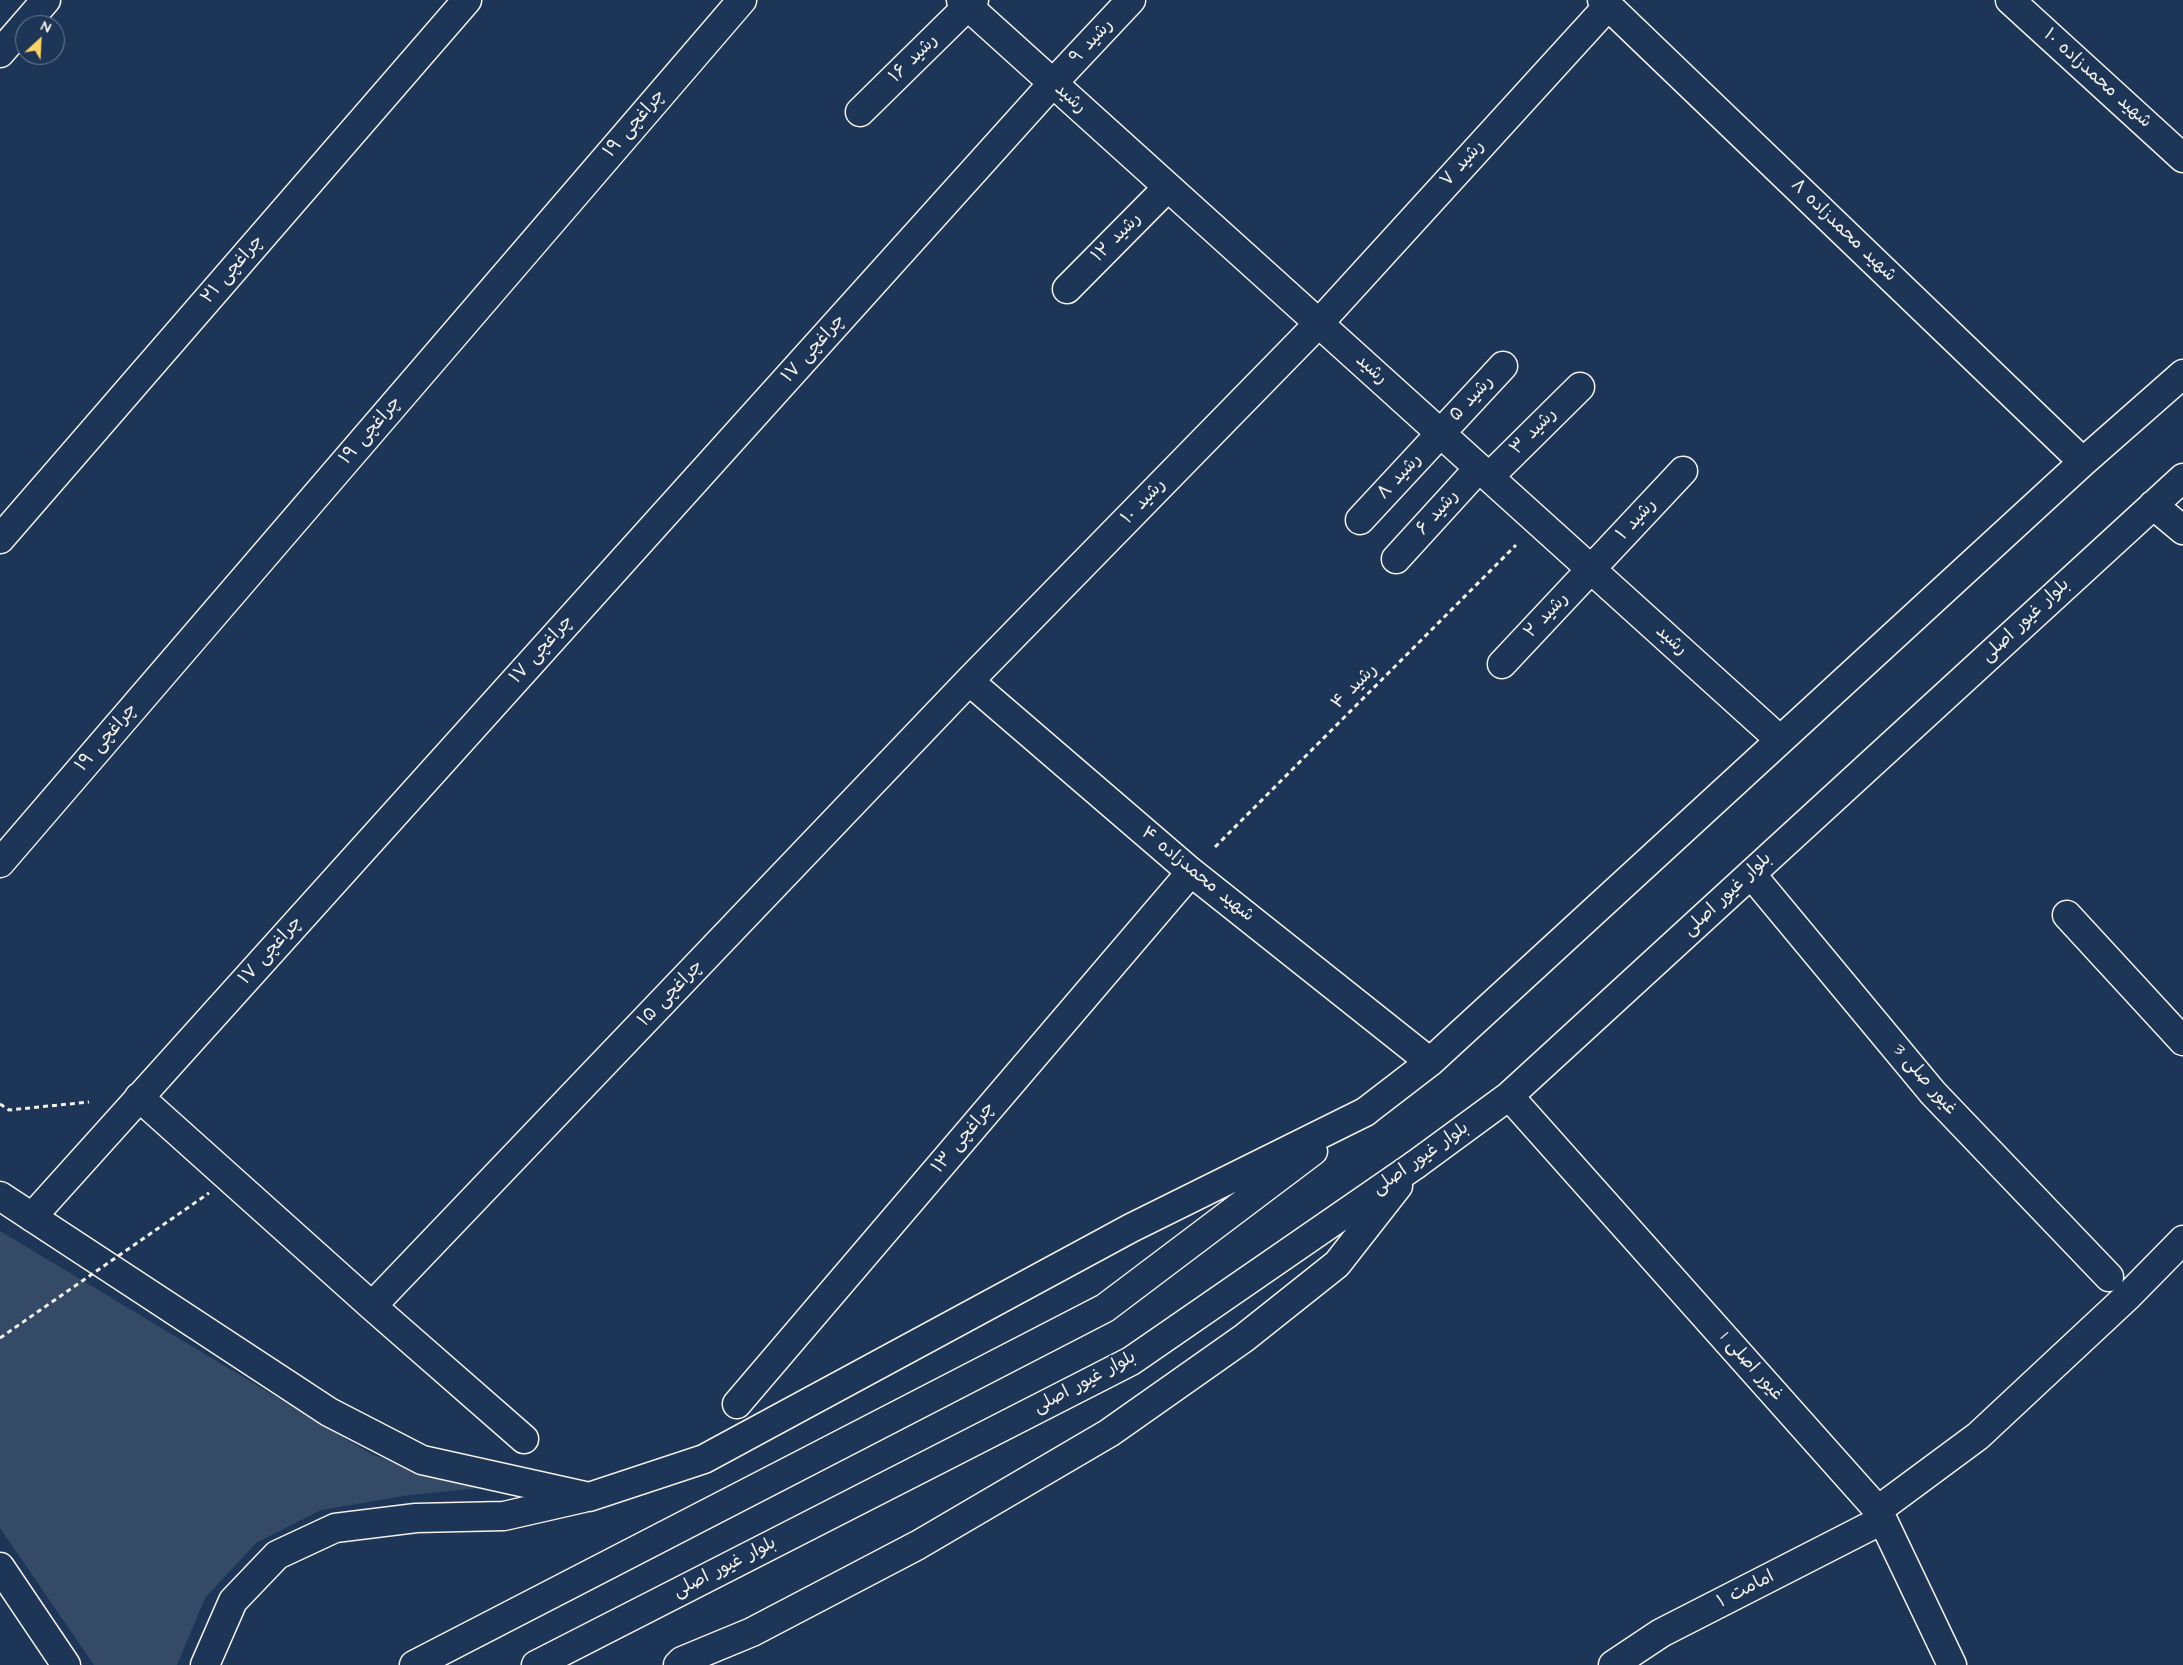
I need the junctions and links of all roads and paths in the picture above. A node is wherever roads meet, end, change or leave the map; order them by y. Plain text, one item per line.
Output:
1 (46, 0) edge
2 (467, 0) edge
3 (742, 0) edge
4 (1131, 0) edge
5 (2010, 0) edge
6 (968, 2) edge
7 (1605, 3) edge
8 (0, 53) edge
9 (1053, 84) junction
10 (860, 112) dead end
11 (2183, 158) edge
12 (1168, 186) junction
13 (1067, 288) dead end
14 (1319, 323) junction
15 (1503, 366) dead end
16 (2183, 374) edge
17 (1580, 387) dead end
18 (1441, 433) junction
19 (2084, 462) junction
20 (1683, 471) dead end
21 (1484, 472) junction
22 (2183, 478) edge
23 (2153, 505) junction
24 (1360, 520) dead end
25 (1539, 522) junction
26 (2183, 530) edge
27 (0, 539) edge
28 (1396, 559) dead end
29 (1591, 569) junction
30 (1502, 664) dead end
31 (969, 681) junction
32 (1780, 740) junction
33 (0, 863) edge
34 (1191, 872) junction
35 (1751, 874) junction
36 (2067, 915) dead end
37 (2183, 1041) edge
38 (1430, 1062) junction
39 (1509, 1096) junction
40 (139, 1097) junction
41 (0, 1104) edge
42 (1365, 1112) junction
43 (1414, 1165) junction
44 (210, 1193) dead end
45 (0, 1196) edge
46 (32, 1217) junction
47 (2183, 1240) edge
48 (2108, 1276) dead end
49 (372, 1306) junction
50 (0, 1338) edge
51 (737, 1404) dead end
52 (524, 1440) dead end
53 (589, 1497) junction
54 (1880, 1515) junction
55 (0, 1566) edge
56 (752, 1632) junction
57 (66, 1665) edge
58 (205, 1665) edge
59 (414, 1665) edge
60 (536, 1665) edge
61 (678, 1665) edge
62 (727, 1665) edge
63 (1613, 1665) edge
64 (1952, 1665) edge

1 - 8 street
2 - 27 street, چراغچی ۲۱
3 - 33 street, چراغچی ۱۹
4 - 9 street, رشید ۹
5 - 11 street, شهید محمدزاده ۱۰
6 - 9 street, رشید
6 - 10 street, رشید ۱۶
7 - 14 street, رشید ۷
7 - 19 street, شهید محمدزاده ۸
9 - 12 street, رشید
9 - 40 street, چراغچی ۱۷
12 - 13 street, رشید ۱۲
12 - 14 street, رشید
14 - 18 street, رشید
14 - 31 street, رشید ۱۰
15 - 18 street, رشید ۵
16 - 19 street
17 - 21 street, رشید ۳
18 - 21 street, رشید
18 - 24 street, رشید ۸
19 - 32 street
20 - 29 street, رشید ۱
21 - 25 street, رشید
21 - 28 street, رشید ۶
22 - 23 street, بلوار غیور اصلی
23 - 26 street
23 - 35 street, بلوار غیور اصلی
25 - 29 street, رشید
25 - 34 path, رشید ۴
29 - 30 street, رشید ۲
29 - 32 street, رشید
31 - 34 street, شهید محمدزاده ۴
31 - 49 street, چراغچی ۱۵
32 - 38 street
34 - 38 street, شهید محمدزاده ۴
34 - 51 street, چراغچی ۱۳
35 - 39 street, بلوار غیور اصلی
35 - 48 street, غیور صلی 3
36 - 37 street
38 - 42 street
39 - 43 street, بلوار غیور اصلی
39 - 54 street, غیور اصلی 1
40 - 41 path
40 - 46 street, چراغچی ۱۷
40 - 49 street
42 - 53 street
42 - 59 street
43 - 56 street
43 - 60 street, بلوار غیور اصلی
44 - 50 path, bridge
45 - 46 street
46 - 53 street
47 - 54 street, امامت ۱
49 - 52 street
53 - 58 street
54 - 63 street, امامت ۱
54 - 64 street, غیور اصلی 1
55 - 57 street
56 - 61 street
56 - 62 street

